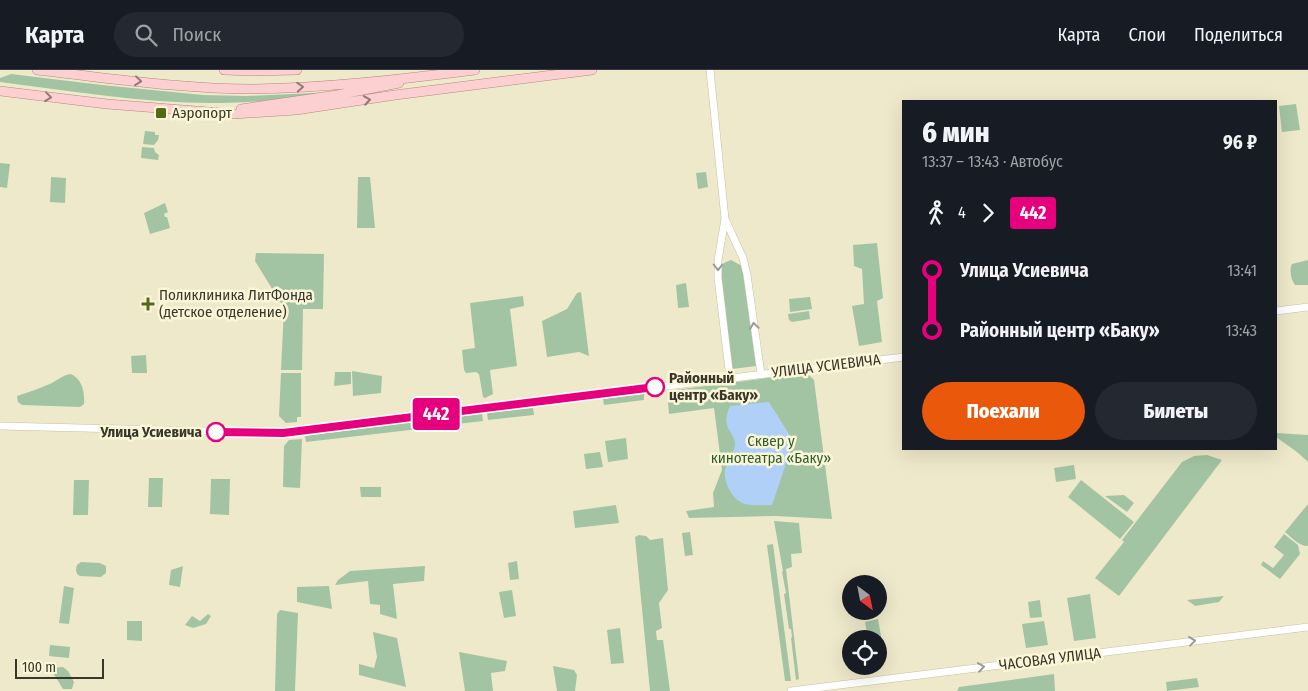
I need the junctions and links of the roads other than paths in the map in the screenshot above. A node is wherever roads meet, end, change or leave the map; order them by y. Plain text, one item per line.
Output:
1 (37, 70) edge
2 (224, 70) edge
3 (296, 70) edge
4 (475, 70) edge
5 (592, 70) edge
6 (710, 70) edge
7 (450, 73) junction
8 (0, 91) edge
9 (214, 113) junction
10 (725, 219) junction
11 (1308, 307) edge
12 (1277, 311) edge
13 (902, 357) edge
14 (761, 374) junction
15 (730, 378) junction
16 (0, 426) edge
17 (1308, 627) edge
18 (792, 691) edge

1 -> 7 main road
2 - 3 main road
4 - 7 main road
9 -> 5 main road
6 - 10 street
7 - 9 main road
8 -> 9 main road
14 -> 10 street
10 -> 15 street
11 - 12 street
13 - 14 street, УЛИЦА УСИЕВИЧА
14 - 15 street, УЛИЦА УСИЕВИЧА
15 - 16 street, УЛИЦА УСИЕВИЧА
18 -> 17 street, ЧАСОВАЯ УЛИЦА

